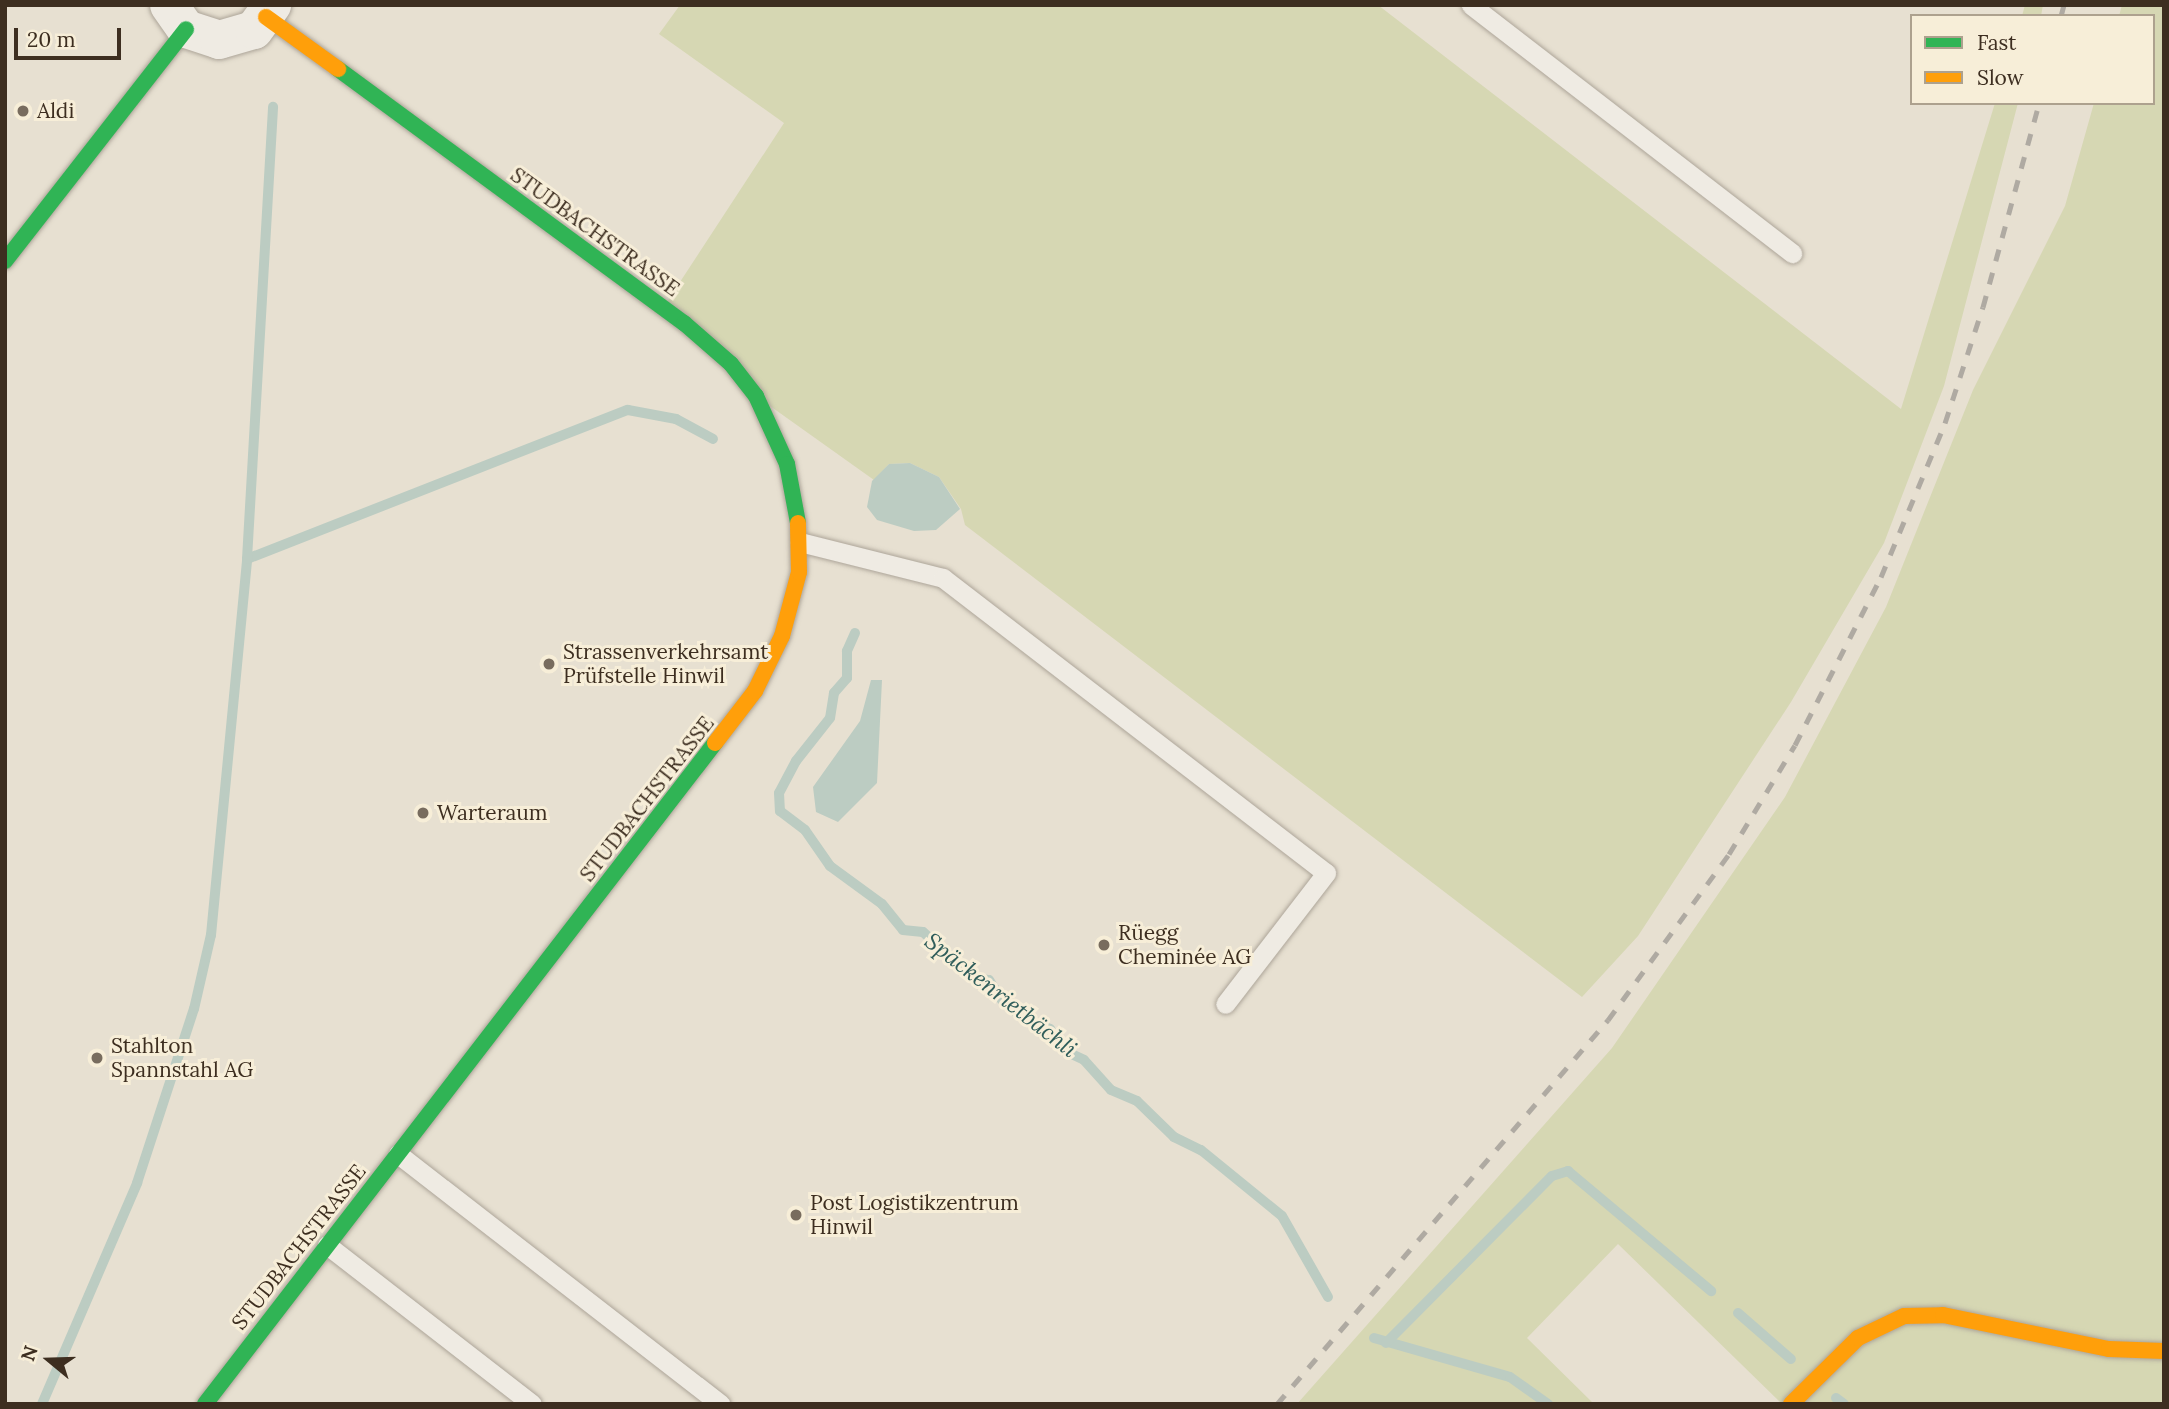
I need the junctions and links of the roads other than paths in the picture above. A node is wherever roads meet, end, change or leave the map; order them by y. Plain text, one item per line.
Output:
1 (1471, 5) edge
2 (269, 11) edge
3 (178, 17) edge
4 (1792, 253) dead end
5 (5, 261) edge
6 (800, 542) junction
7 (1225, 1004) dead end
8 (398, 1154) junction
9 (327, 1245) junction
10 (2164, 1351) edge
11 (205, 1404) edge
12 (531, 1404) edge
13 (720, 1404) edge
14 (1791, 1404) edge

1 - 4 lane
2 - 3 street
2 - 6 street, STUDBACHSTRASSE
3 - 5 street
6 - 7 lane
6 - 8 street, STUDBACHSTRASSE
8 - 9 street, STUDBACHSTRASSE
8 - 13 lane
9 - 11 street, STUDBACHSTRASSE
9 - 12 lane
10 - 14 street

